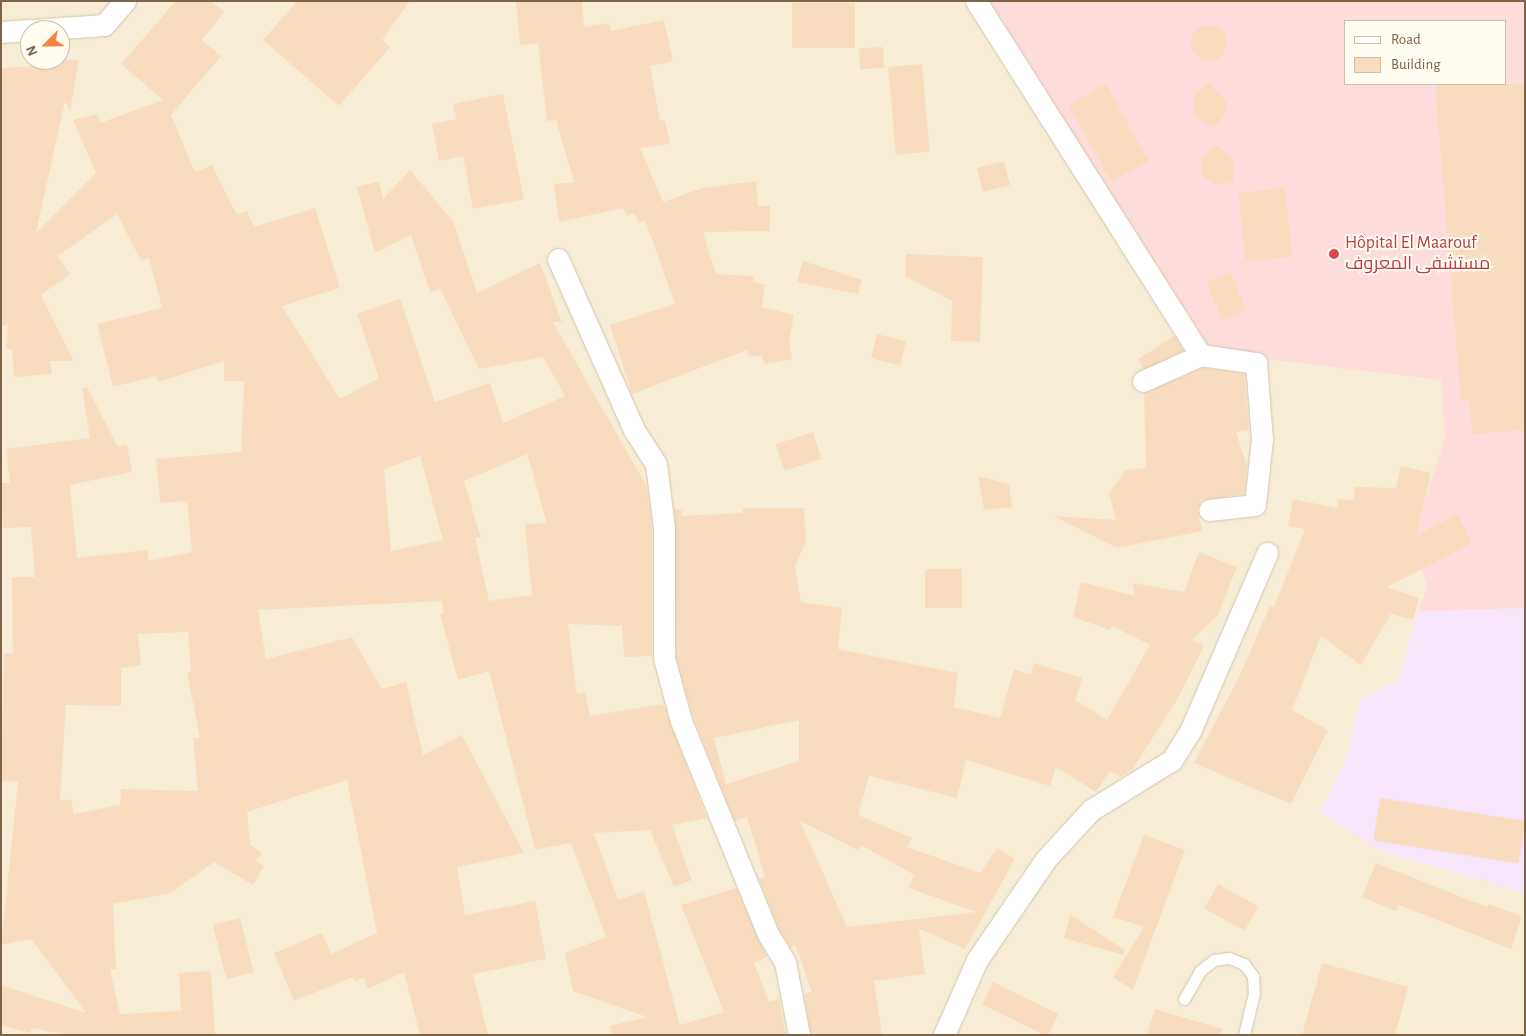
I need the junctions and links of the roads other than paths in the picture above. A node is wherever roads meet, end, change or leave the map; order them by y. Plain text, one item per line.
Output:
1 (125, 1) edge
2 (976, 1) edge
3 (70, 27) edge
4 (20, 31) edge
5 (1, 32) edge
6 (558, 259) dead end
7 (1201, 355) junction
8 (1144, 381) dead end
9 (1209, 510) dead end
10 (1268, 553) dead end
11 (1184, 999) dead end
12 (799, 1035) edge
13 (944, 1035) edge
14 (1244, 1035) edge

1 - 3 street
2 - 7 street
4 - 5 street
6 - 12 street
7 - 8 street
7 - 9 street
10 - 13 street
11 - 14 lane

